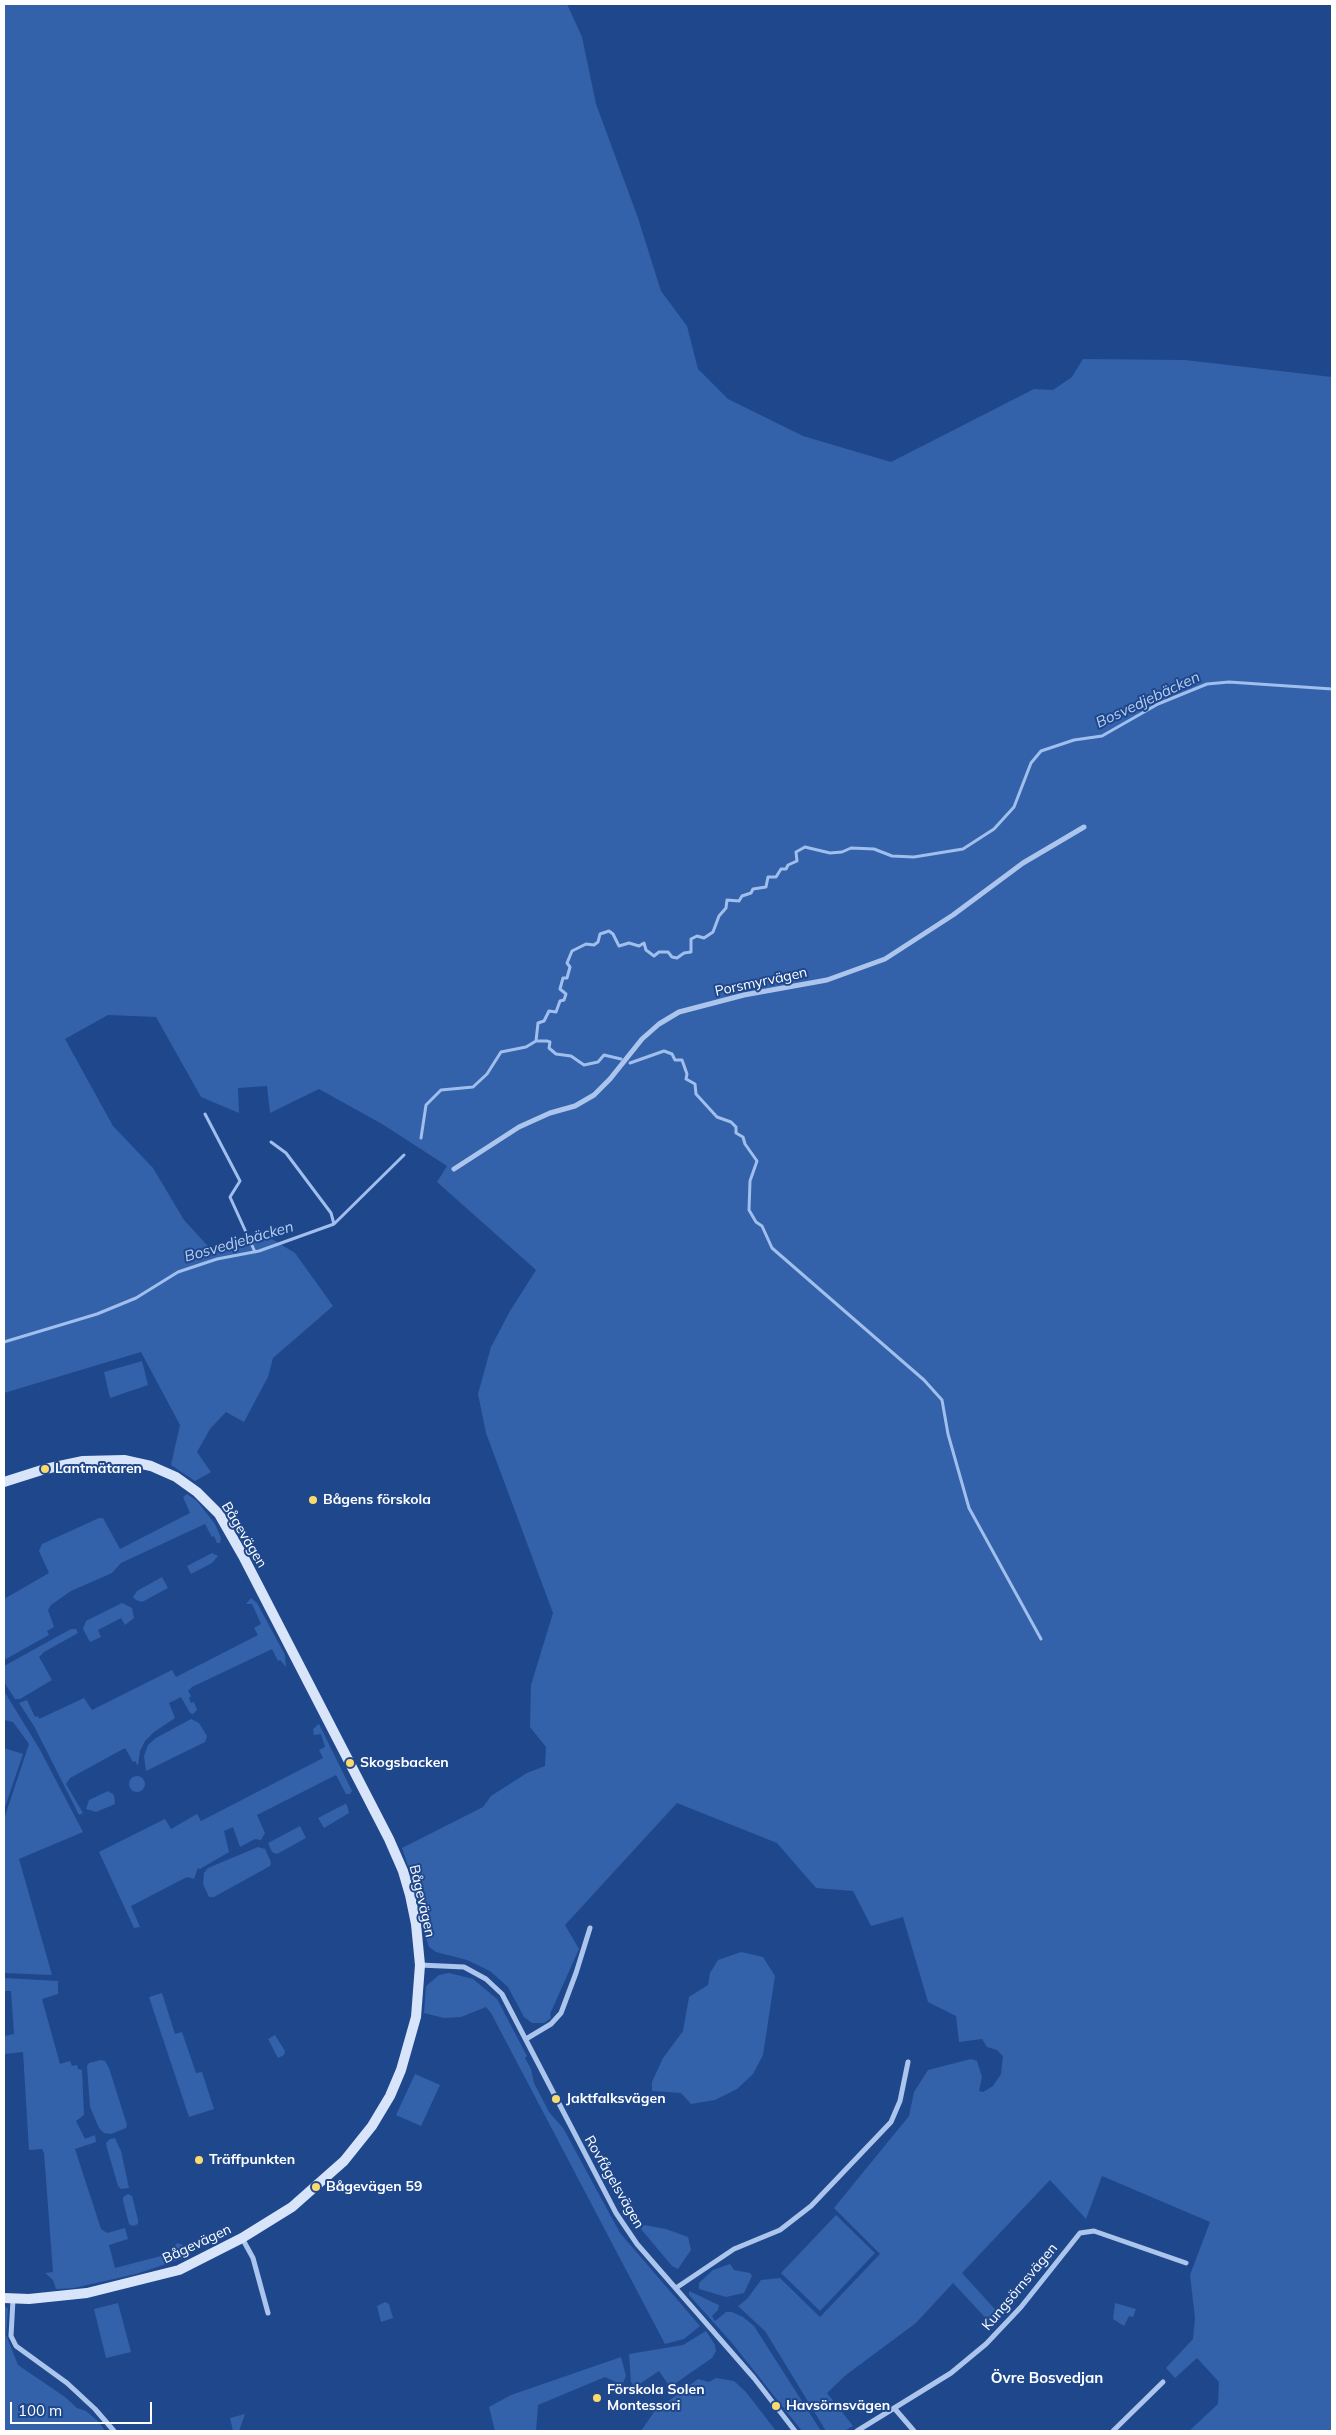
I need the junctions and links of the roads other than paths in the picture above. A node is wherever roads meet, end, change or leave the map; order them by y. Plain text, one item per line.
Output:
1 (1084, 827) dead end
2 (454, 1169) dead end
3 (4, 1482) edge
4 (590, 1928) dead end
5 (420, 1965) junction
6 (526, 2039) junction
7 (908, 2062) dead end
8 (242, 2238) junction
9 (1186, 2263) dead end
10 (676, 2288) junction
11 (8, 2298) edge
12 (268, 2313) dead end
13 (1163, 2382) dead end
14 (895, 2409) junction
15 (114, 2431) edge
16 (794, 2431) edge
17 (857, 2431) edge
18 (914, 2431) edge
19 (1112, 2431) edge

1 - 2 street, Porsmyrvägen
3 - 5 street, Bågevägen
4 - 6 street
5 - 6 street, Rovfågelsvägen
5 - 8 street, Bågevägen
6 - 10 street, Rovfågelsvägen
7 - 10 street
8 - 11 street, Bågevägen
8 - 12 street
9 - 14 street, Kungsörnsvägen
10 - 16 street, Rovfågelsvägen
11 - 15 street
13 - 19 street
14 - 17 street, Kungsörnsvägen
14 - 18 street

